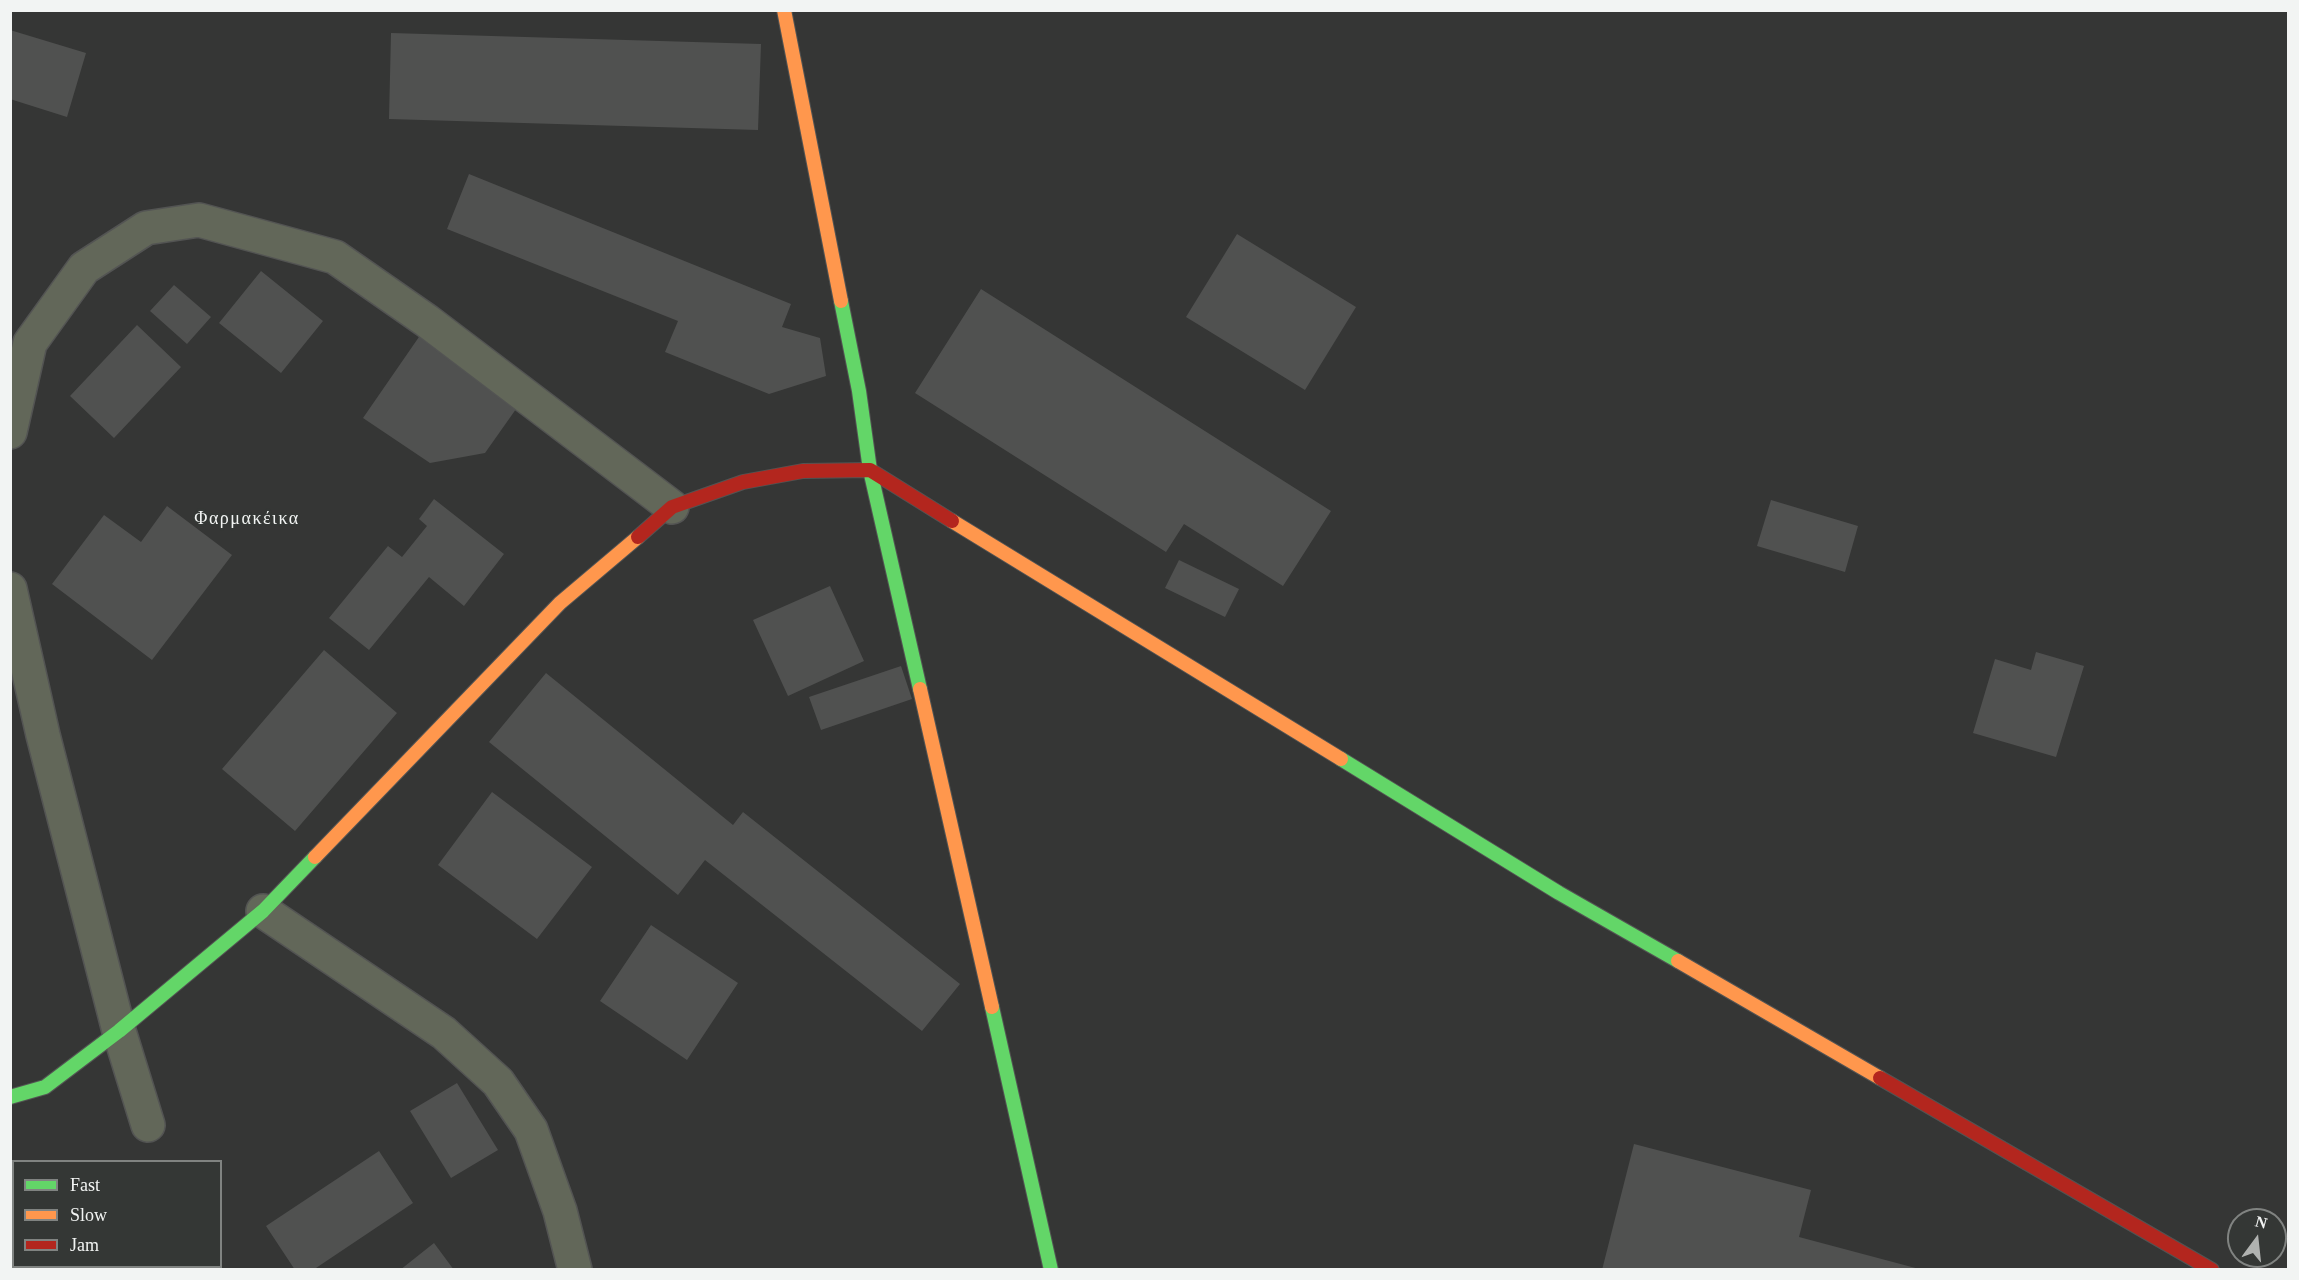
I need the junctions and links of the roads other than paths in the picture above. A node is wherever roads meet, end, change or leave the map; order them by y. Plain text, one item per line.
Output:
1 (784, 10) edge
2 (10, 432) edge
3 (870, 470) junction
4 (672, 507) junction
5 (10, 589) edge
6 (263, 910) junction
7 (119, 1031) junction
8 (10, 1097) edge
9 (148, 1125) dead end
10 (575, 1269) edge
11 (1051, 1269) edge
12 (2212, 1269) edge

1 - 3 street
2 - 4 street
3 - 4 street
3 - 11 street
3 - 12 street
4 - 6 street
5 - 7 street
6 - 7 street
6 - 10 street
7 - 8 street
7 - 9 street

